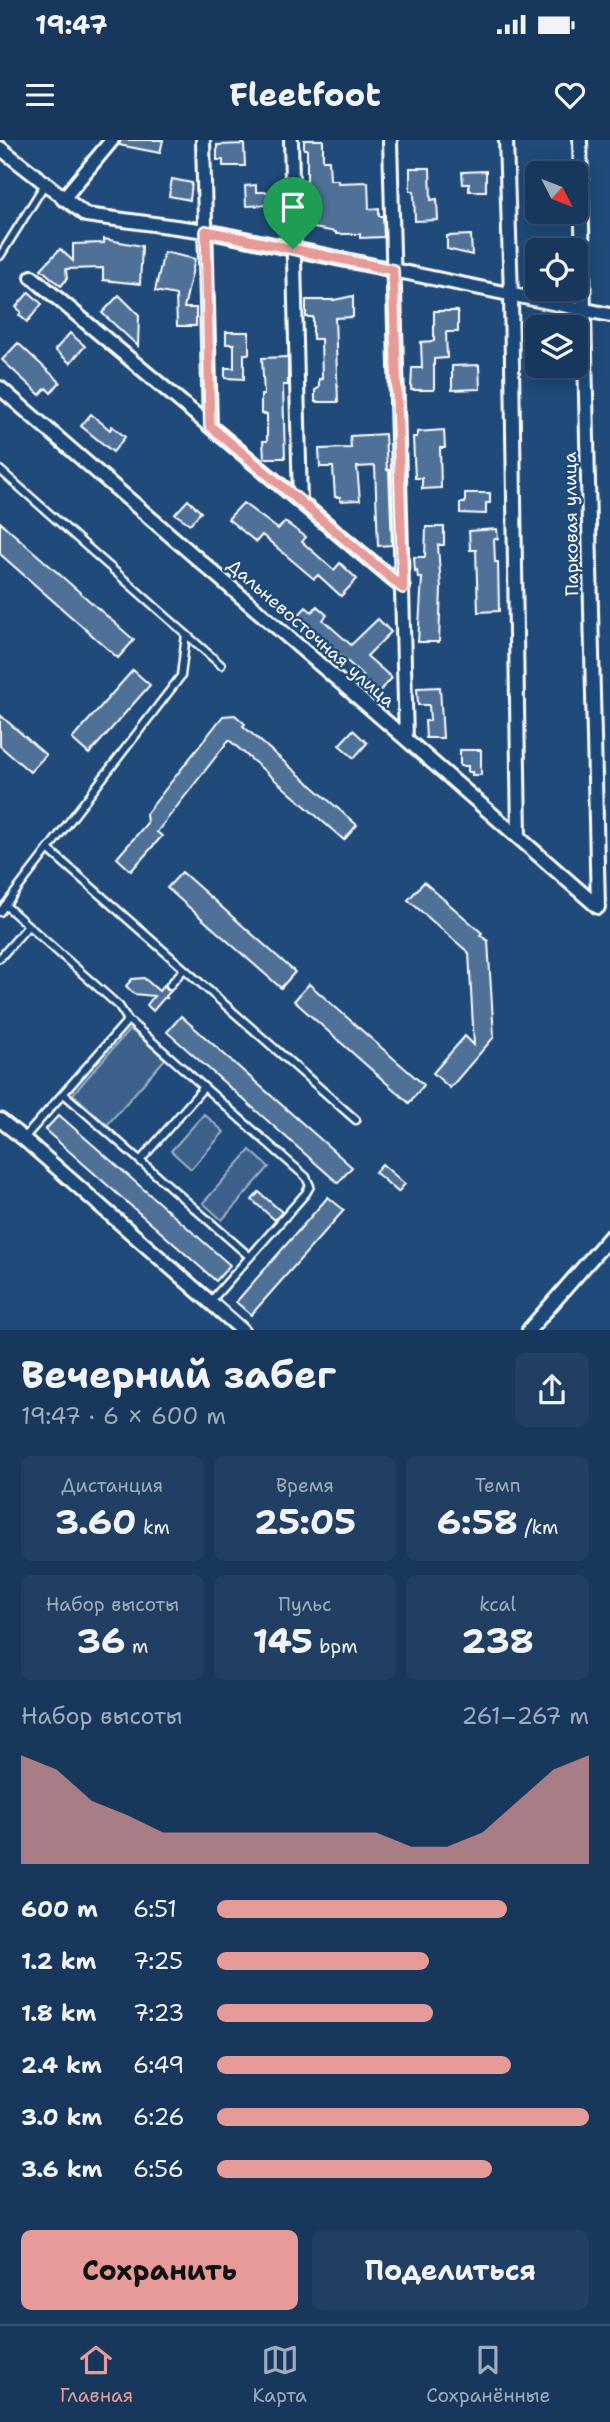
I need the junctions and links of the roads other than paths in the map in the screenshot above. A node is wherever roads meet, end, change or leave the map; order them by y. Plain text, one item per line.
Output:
1 (111, 140) edge
2 (203, 140) edge
3 (291, 140) edge
4 (390, 140) edge
5 (506, 140) edge
6 (580, 140) edge
7 (0, 148) edge
8 (46, 184) junction
9 (63, 200) junction
10 (206, 231) junction
11 (293, 249) junction
12 (0, 256) edge
13 (393, 270) junction
14 (32, 277) dead end
15 (511, 295) junction
16 (583, 310) junction
17 (610, 315) edge
18 (0, 388) edge
19 (210, 426) junction
20 (0, 470) edge
21 (300, 502) junction
22 (403, 588) junction
23 (186, 634) junction
24 (221, 665) dead end
25 (406, 739) junction
26 (519, 838) junction
27 (48, 849) junction
28 (5, 905) junction
29 (597, 907) joint
30 (0, 912) edge
31 (28, 926) junction
32 (0, 958) edge
33 (184, 969) junction
34 (170, 985) dead end
35 (128, 1020) junction
36 (204, 1087) junction
37 (64, 1094) junction
38 (0, 1120) edge
39 (356, 1120) dead end
40 (24, 1139) junction
41 (140, 1161) junction
42 (610, 1237) edge
43 (250, 1257) junction
44 (210, 1302) junction
45 (242, 1330) edge
46 (529, 1330) edge

1 - 9 street
2 - 10 street
3 - 11 street
4 - 13 street
5 - 15 street
6 - 16 street, Парковая улица
7 - 8 street
8 - 9 street
8 - 12 lane
9 - 10 street
10 - 11 street
10 - 19 street
11 - 13 street
11 - 21 street
13 - 15 street
13 - 22 street
14 - 19 street
15 - 16 street
15 - 26 street
16 - 17 street
16 - 29 street, Парковая улица
18 - 25 street, Дальневосточная улица
19 - 21 street
20 - 23 lane
21 - 22 street
22 - 25 street
23 - 24 lane
23 - 27 lane
25 - 26 street, Дальневосточная улица
26 - 29 street, Дальневосточная улица
27 - 28 lane
27 - 33 lane
28 - 30 lane
28 - 31 lane
31 - 32 lane
31 - 35 lane
33 - 34 lane
33 - 39 lane
35 - 36 lane
35 - 37 lane
36 - 41 lane
36 - 43 lane
37 - 40 lane
37 - 41 lane
38 - 40 street
40 - 44 street
41 - 43 lane
42 - 46 street
43 - 44 lane
44 - 45 street

